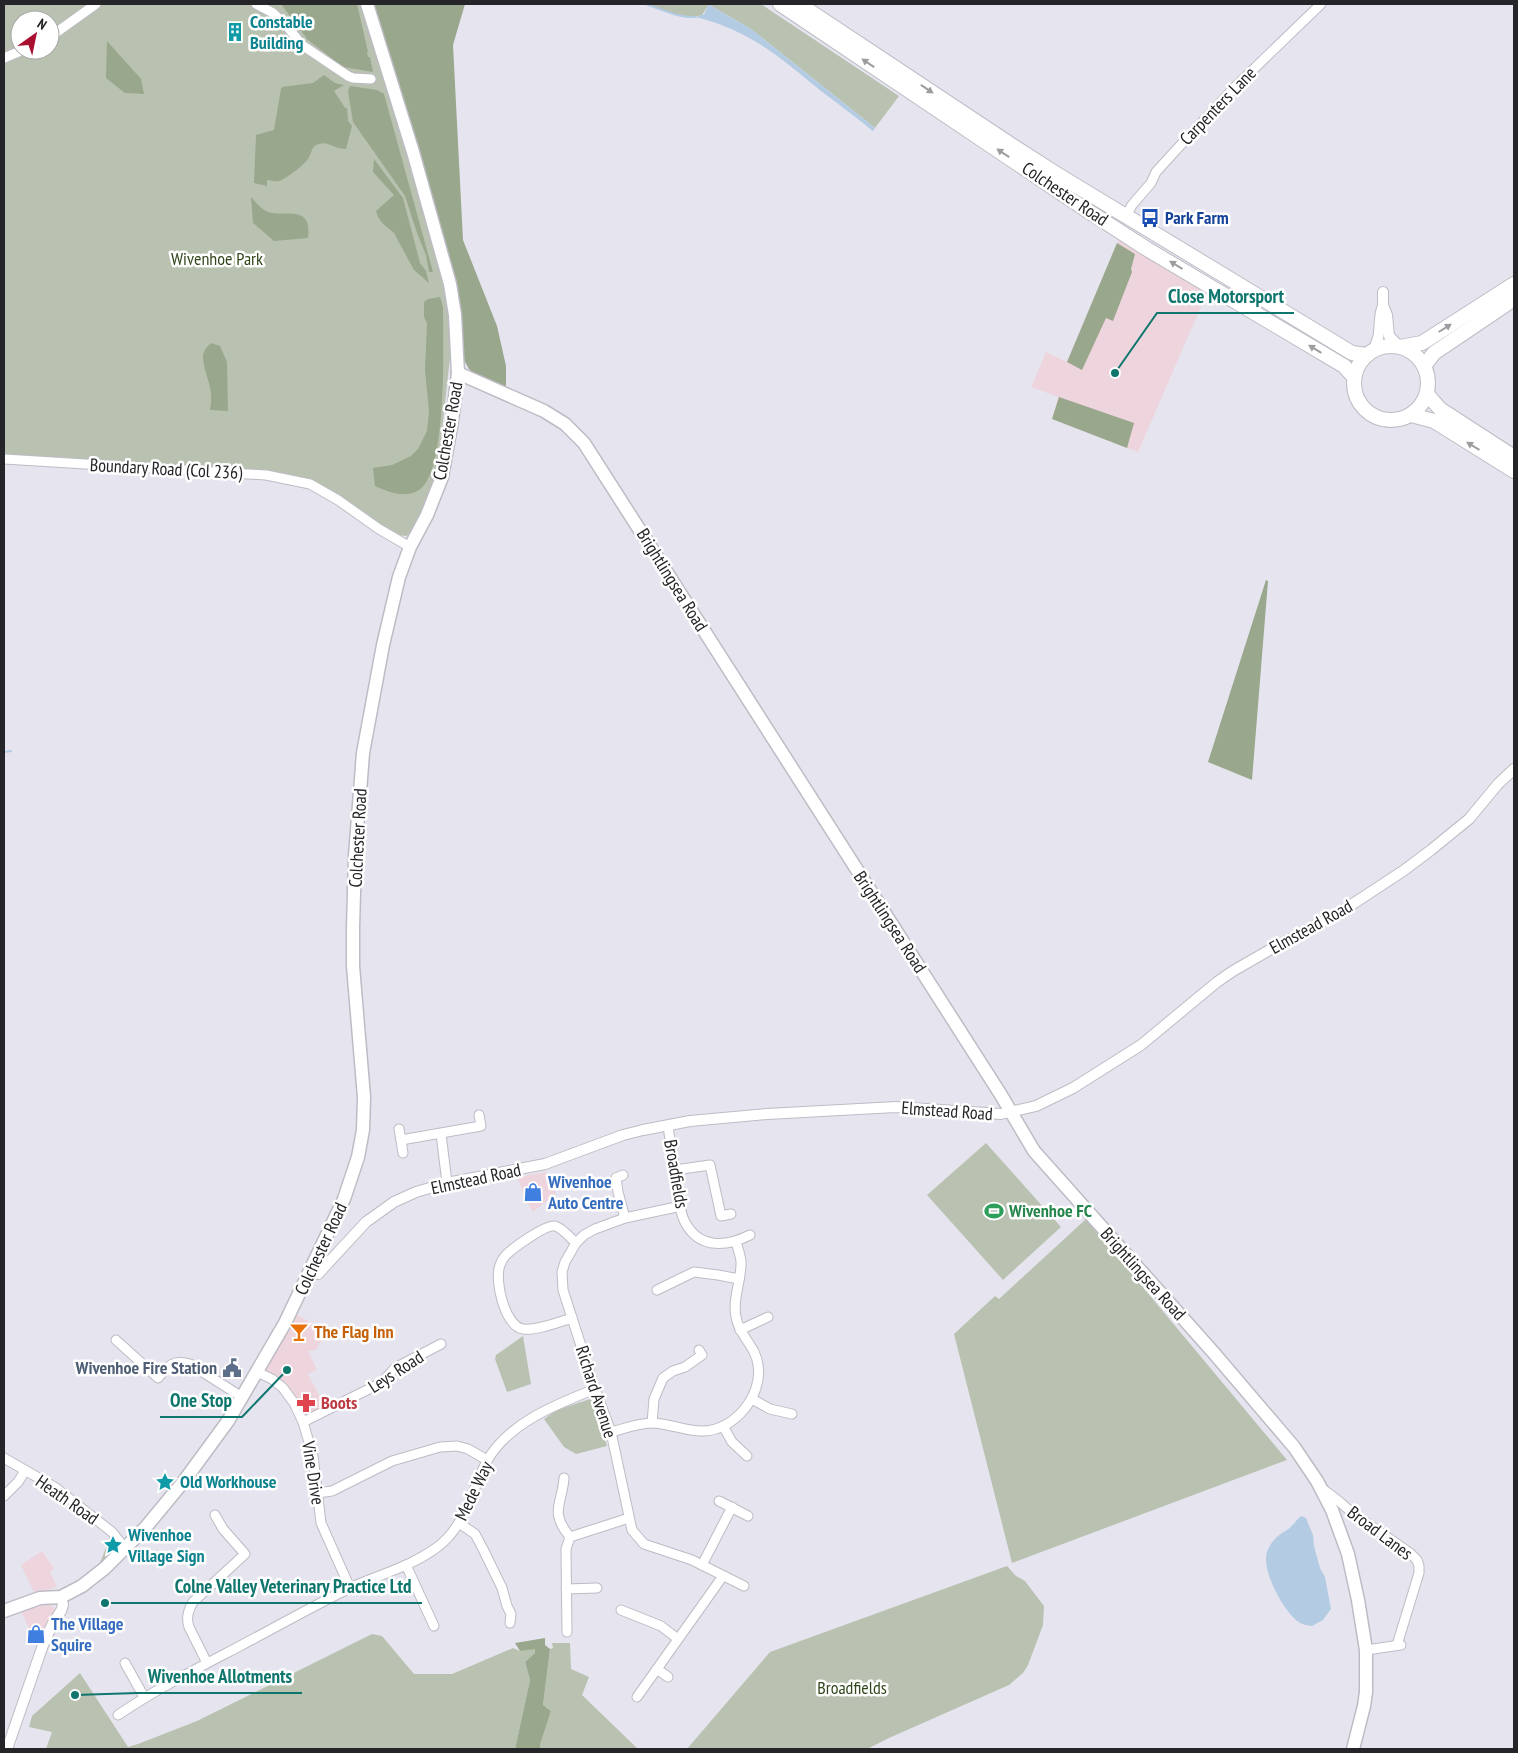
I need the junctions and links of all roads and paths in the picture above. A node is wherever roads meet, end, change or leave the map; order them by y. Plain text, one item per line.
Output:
1 (96, 4) edge
2 (256, 4) edge
3 (368, 4) edge
4 (780, 4) edge
5 (799, 4) edge
6 (1321, 4) edge
7 (60, 30) edge
8 (371, 79) dead end
9 (1081, 197) junction
10 (1126, 216) junction
11 (1514, 284) edge
12 (1383, 292) dead end
13 (1514, 299) edge
14 (1383, 305) junction
15 (1400, 347) junction
16 (1369, 354) junction
17 (1424, 366) junction
18 (458, 373) junction
19 (1354, 377) junction
20 (1427, 394) junction
21 (1411, 415) junction
22 (1514, 457) edge
23 (4, 459) edge
24 (1514, 471) edge
25 (410, 547) junction
26 (1514, 769) edge
27 (1011, 1113) junction
28 (480, 1115) dead end
29 (668, 1126) junction
30 (399, 1129) dead end
31 (440, 1134) junction
32 (401, 1140) junction
33 (403, 1153) dead end
34 (675, 1170) junction
35 (623, 1175) dead end
36 (447, 1183) junction
37 (681, 1206) junction
38 (731, 1214) dead end
39 (625, 1218) junction
40 (750, 1235) dead end
41 (736, 1242) junction
42 (576, 1243) junction
43 (309, 1274) junction
44 (739, 1279) junction
45 (657, 1290) dead end
46 (768, 1317) dead end
47 (572, 1318) junction
48 (740, 1330) junction
49 (116, 1340) dead end
50 (438, 1349) dead end
51 (698, 1350) dead end
52 (257, 1372) junction
53 (595, 1389) junction
54 (242, 1397) junction
55 (752, 1399) junction
56 (792, 1414) dead end
57 (303, 1422) junction
58 (652, 1423) junction
59 (724, 1426) junction
60 (611, 1432) junction
61 (747, 1456) dead end
62 (4, 1458) edge
63 (488, 1460) junction
64 (25, 1471) junction
65 (564, 1478) dead end
66 (1321, 1488) junction
67 (317, 1493) junction
68 (4, 1496) edge
69 (720, 1501) dead end
70 (732, 1508) junction
71 (215, 1515) dead end
72 (748, 1516) dead end
73 (629, 1518) junction
74 (459, 1523) junction
75 (570, 1537) junction
76 (125, 1548) junction
77 (406, 1565) junction
78 (702, 1565) junction
79 (723, 1576) junction
80 (744, 1586) dead end
81 (350, 1588) junction
82 (597, 1588) dead end
83 (566, 1589) junction
84 (61, 1598) junction
85 (638, 1605) dead end
86 (621, 1610) dead end
87 (4, 1611) edge
88 (635, 1616) junction
89 (510, 1624) dead end
90 (434, 1626) dead end
91 (567, 1632) dead end
92 (678, 1640) junction
93 (1366, 1650) junction
94 (125, 1663) dead end
95 (207, 1663) junction
96 (657, 1668) junction
97 (668, 1677) dead end
98 (144, 1697) junction
99 (637, 1697) dead end
100 (118, 1715) dead end
101 (8, 1749) edge
102 (1352, 1749) edge

1 - 7 street
2 - 8 street
3 - 18 main road, Colchester Road
9 -> 4 main road, Colchester Road
5 -> 9 main road, Colchester Road
6 - 10 street, Carpenters Lane
9 - 10 main road, Colchester Road
19 -> 9 main road, Colchester Road
10 - 16 main road, Colchester Road
15 -> 11 main road
12 - 14 street
13 - 17 main road
14 - 15 street
14 - 16 street
15 - 16 main road
15 - 17 main road
16 - 19 main road
17 - 20 main road
18 - 25 main road, Colchester Road
18 - 27 main road, Brightlingsea Road
19 - 21 main road
20 - 21 main road
20 - 22 main road
24 -> 21 main road
23 - 25 street, Boundary Road (Col 236)
25 - 43 main road, Colchester Road
26 - 27 street, Elmstead Road
27 - 29 street, Elmstead Road
27 - 66 main road, Brightlingsea Road
28 - 31 street
29 - 34 street, Broadfields
29 - 36 street, Elmstead Road
30 - 32 street
31 - 32 street
31 - 36 street
32 - 33 street
34 - 37 street, Broadfields
34 - 38 street
35 - 39 street
36 - 43 street, Elmstead Road
37 - 39 street, Richard Avenue
37 - 41 street, Broadfields
39 - 42 street, Richard Avenue
40 - 41 street
41 - 44 street
42 - 47 street, Richard Avenue
42 - 47 street
43 - 52 main road, Colchester Road
44 - 45 street
44 - 48 street
46 - 48 street
47 - 53 street, Richard Avenue
48 - 55 street
49 - 54 street
50 - 57 street, Leys Road
51 - 58 street
52 - 54 main road, Colchester Road
52 - 57 street, Vine Drive
53 - 60 street, Richard Avenue
53 - 63 street, Mede Way
54 - 76 main road, Colchester Road
55 - 56 street
55 - 59 street
57 - 67 street, Vine Drive
58 - 59 street
58 - 60 street
59 - 61 street
60 - 73 street, Richard Avenue
62 - 64 street, Heath Road
63 - 67 street
63 - 74 street, Mede Way
64 - 68 street
64 - 76 street, Heath Road
65 - 75 street
66 - 93 main road, Brightlingsea Road
66 - 93 street, Broad Lanes
67 - 81 street, Vine Drive
69 - 70 street
70 - 72 street
70 - 78 street
71 - 95 street
73 - 75 street
73 - 78 street, Richard Avenue
74 - 77 street, Mede Way
74 - 89 street
75 - 83 street
76 - 84 main road, Colchester Road
77 - 81 street, Mede Way
77 - 90 street
78 - 79 street, Richard Avenue
79 - 80 street, Richard Avenue
79 - 92 street
81 - 95 street, Mede Way
82 - 83 street
83 - 91 street
84 - 87 main road
84 - 101 street
85 - 88 street
86 - 88 street
88 - 92 street
92 - 96 street
93 - 102 main road
94 - 98 street
95 - 98 street, Mede Way
96 - 97 street
96 - 99 street
98 - 100 street, Mede Way

